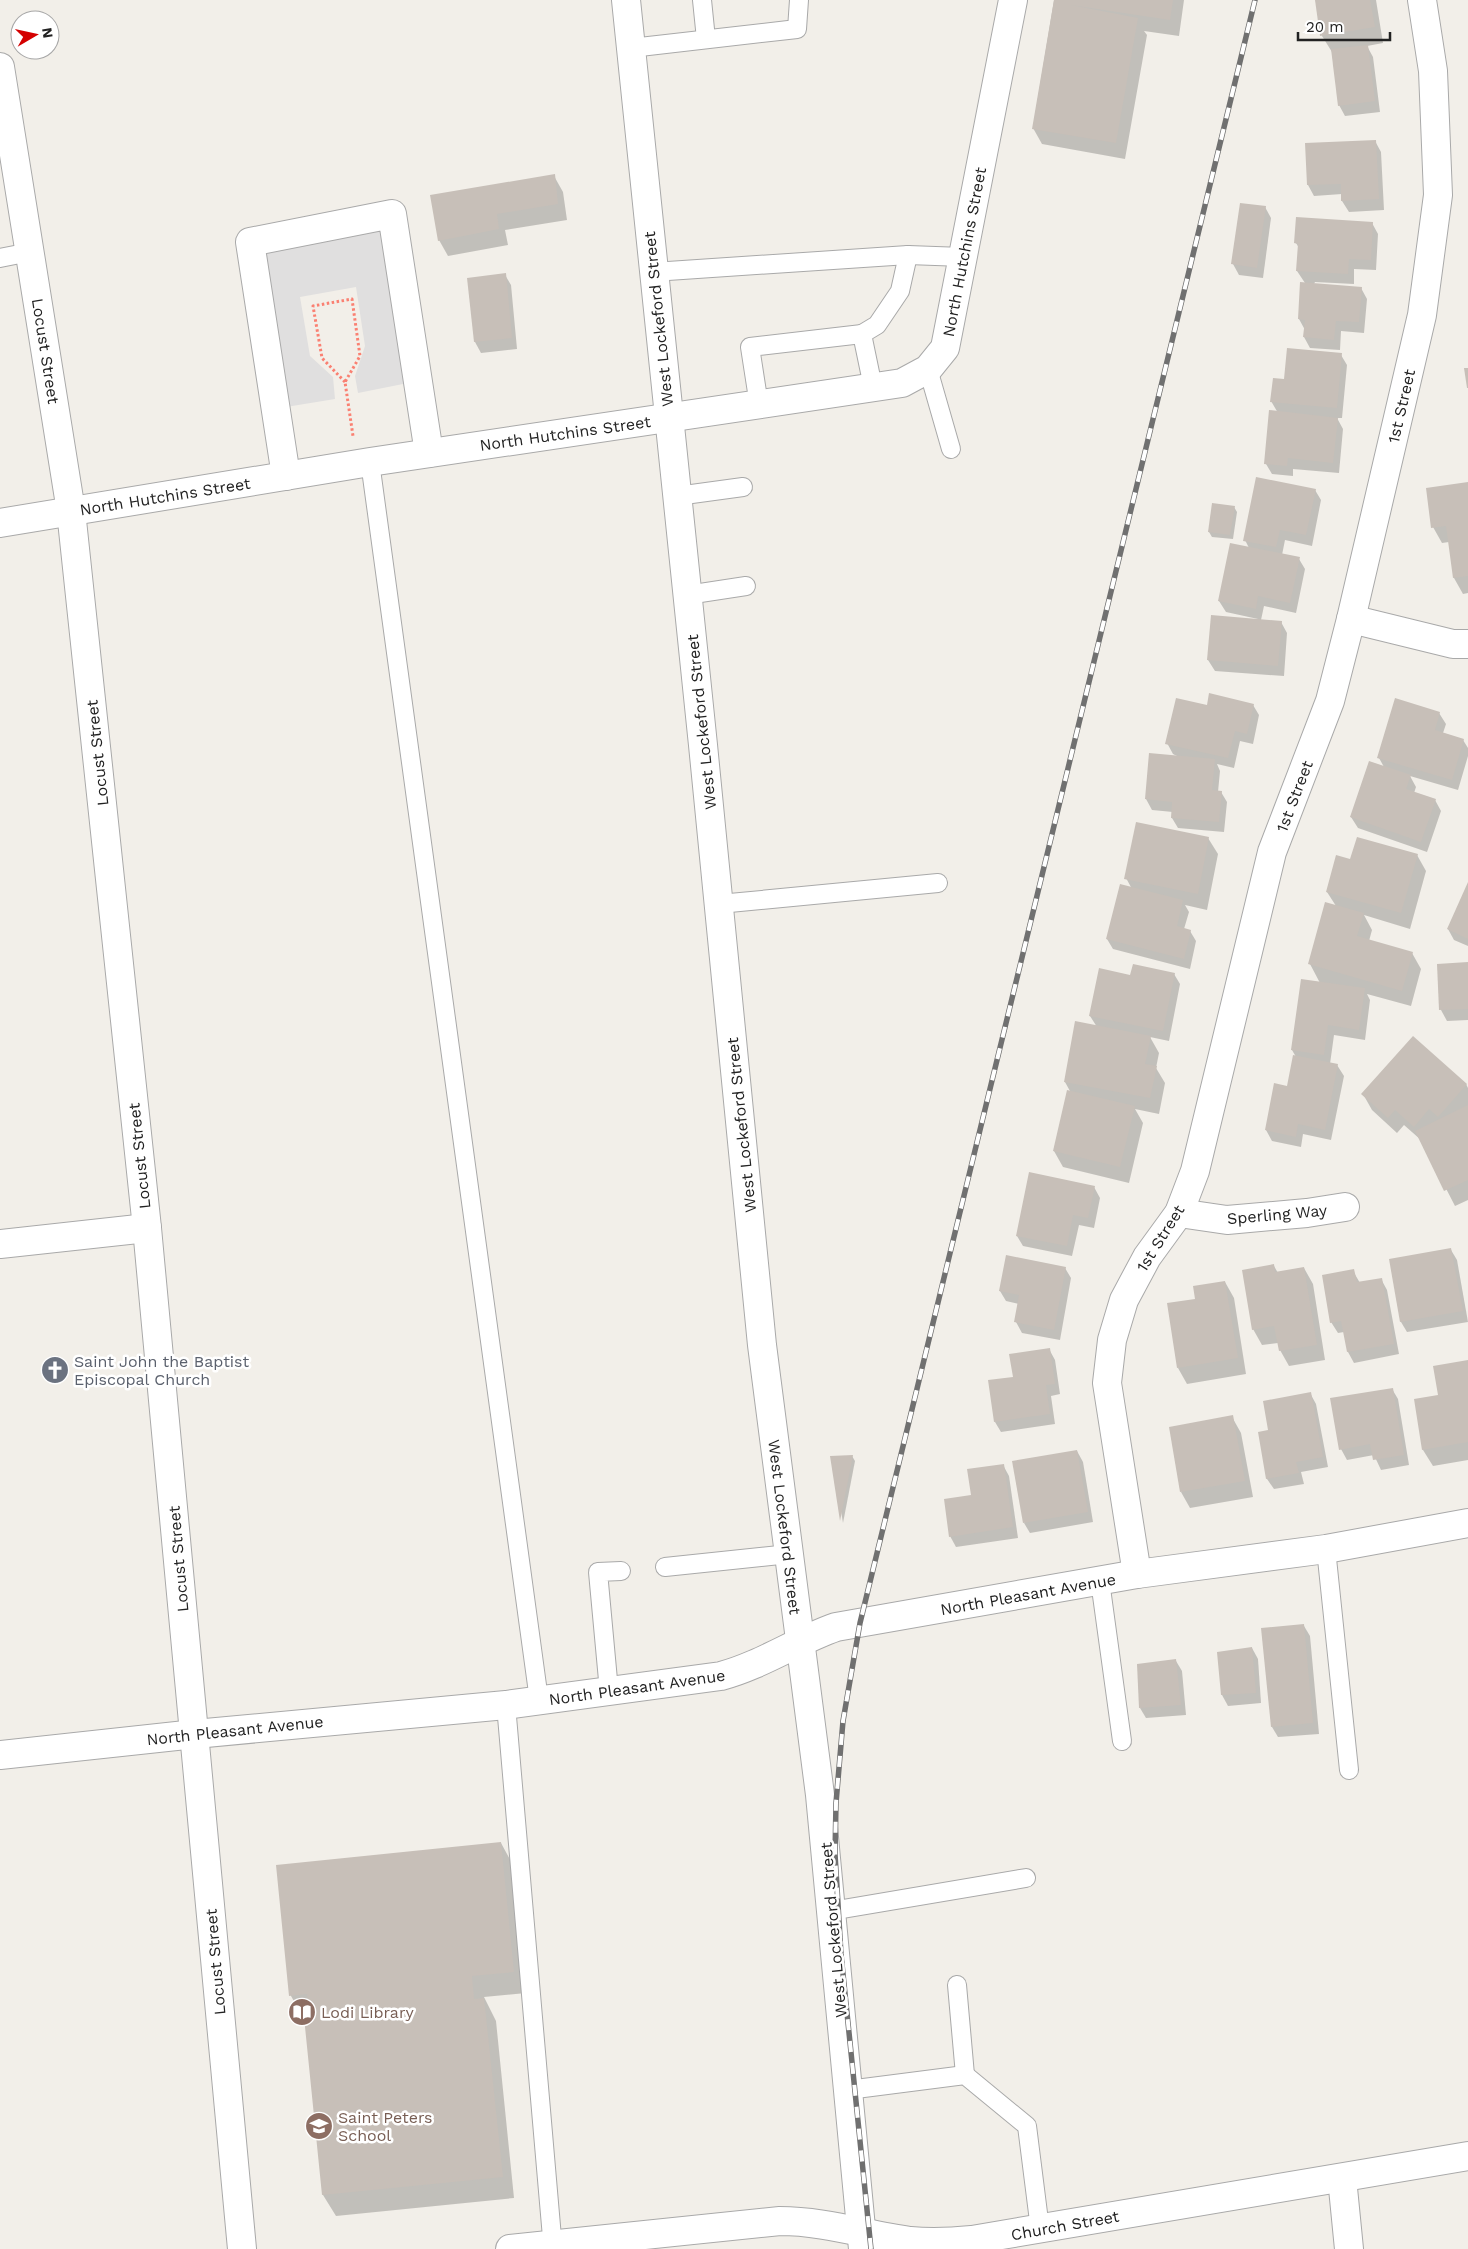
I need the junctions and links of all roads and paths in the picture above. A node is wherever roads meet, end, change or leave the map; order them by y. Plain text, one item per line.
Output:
1 (626, 0) edge
2 (702, 0) edge
3 (800, 0) edge
4 (1013, 0) edge
5 (1422, 0) edge
6 (706, 39) junction
7 (631, 48) junction
8 (0, 67) edge
9 (30, 252) junction
10 (908, 255) junction
11 (963, 257) junction
12 (0, 258) edge
13 (653, 272) junction
14 (862, 334) junction
15 (928, 369) junction
16 (345, 382) junction
17 (873, 387) junction
18 (760, 405) junction
19 (668, 419) junction
20 (952, 449) dead end
21 (429, 453) junction
22 (363, 462) junction
23 (286, 476) junction
24 (743, 487) dead end
25 (677, 496) junction
26 (71, 511) junction
27 (0, 523) edge
28 (746, 586) dead end
29 (687, 595) junction
30 (1351, 619) junction
31 (1468, 644) edge
32 (938, 883) dead end
33 (719, 904) junction
34 (1345, 1207) dead end
35 (1179, 1213) junction
36 (147, 1228) junction
37 (0, 1244) edge
38 (1468, 1523) edge
39 (1326, 1549) junction
40 (789, 1554) junction
41 (665, 1567) dead end
42 (621, 1571) dead end
43 (1137, 1574) junction
44 (1100, 1581) junction
45 (800, 1642) junction
46 (609, 1691) junction
47 (539, 1700) junction
48 (506, 1705) junction
49 (195, 1734) junction
50 (1122, 1741) dead end
51 (0, 1755) edge
52 (1349, 1770) dead end
53 (1026, 1878) dead end
54 (831, 1911) junction
55 (957, 1985) dead end
56 (965, 2075) junction
57 (848, 2090) junction
58 (1468, 2156) edge
59 (1342, 2178) junction
60 (1040, 2229) junction
61 (862, 2240) edge
62 (552, 2247) edge
63 (242, 2249) edge
64 (510, 2249) edge
65 (1349, 2249) edge

1 - 7 street, West Lockeford Street
2 - 6 lane
3 - 6 lane
4 - 11 street, North Hutchins Street
5 - 30 street, 1st Street
6 - 7 lane
7 - 13 street, West Lockeford Street
8 - 9 street, Locust Street
9 - 12 lane
9 - 26 street, Locust Street
10 - 11 lane
10 - 13 lane
10 - 14 lane
11 - 15 street, North Hutchins Street
13 - 19 street, West Lockeford Street
14 - 17 lane
14 - 18 lane
15 - 17 street, North Hutchins Street
15 - 20 lane
16 - 16 path
16 - 22 path
17 - 18 street, North Hutchins Street
18 - 19 street, North Hutchins Street
19 - 21 street, North Hutchins Street
19 - 25 street, West Lockeford Street
21 - 22 street, North Hutchins Street
21 - 23 street
22 - 23 street, North Hutchins Street
22 - 47 lane
23 - 26 street, North Hutchins Street
24 - 25 lane
25 - 29 street, West Lockeford Street
26 - 27 street, North Hutchins Street
26 - 36 street, Locust Street
28 - 29 lane
29 - 33 street, West Lockeford Street
30 - 31 street
30 - 35 street, 1st Street
32 - 33 lane
33 - 40 street, West Lockeford Street
34 - 35 street, Sperling Way
35 - 43 street, 1st Street
36 - 37 street
36 - 49 street, Locust Street
38 - 39 street, North Pleasant Avenue
39 - 43 street, North Pleasant Avenue
39 - 52 lane
40 - 41 lane
40 - 45 street, West Lockeford Street
42 - 46 lane
43 - 44 street, North Pleasant Avenue
44 - 45 street, North Pleasant Avenue
44 - 50 lane
45 - 46 street, North Pleasant Avenue
45 - 54 street, West Lockeford Street
46 - 47 street, North Pleasant Avenue
47 - 48 street, North Pleasant Avenue
48 - 49 street, North Pleasant Avenue
48 - 62 lane
49 - 51 street, North Pleasant Avenue
49 - 63 street, Locust Street
53 - 54 lane
54 - 57 street, West Lockeford Street
55 - 56 lane
56 - 57 lane
56 - 60 lane
57 - 61 street, West Lockeford Street
58 - 59 street, Church Street
59 - 60 street, Church Street
59 - 65 street
60 - 61 street, Church Street
61 - 62 street, Church Street
62 - 64 street, Church Street

